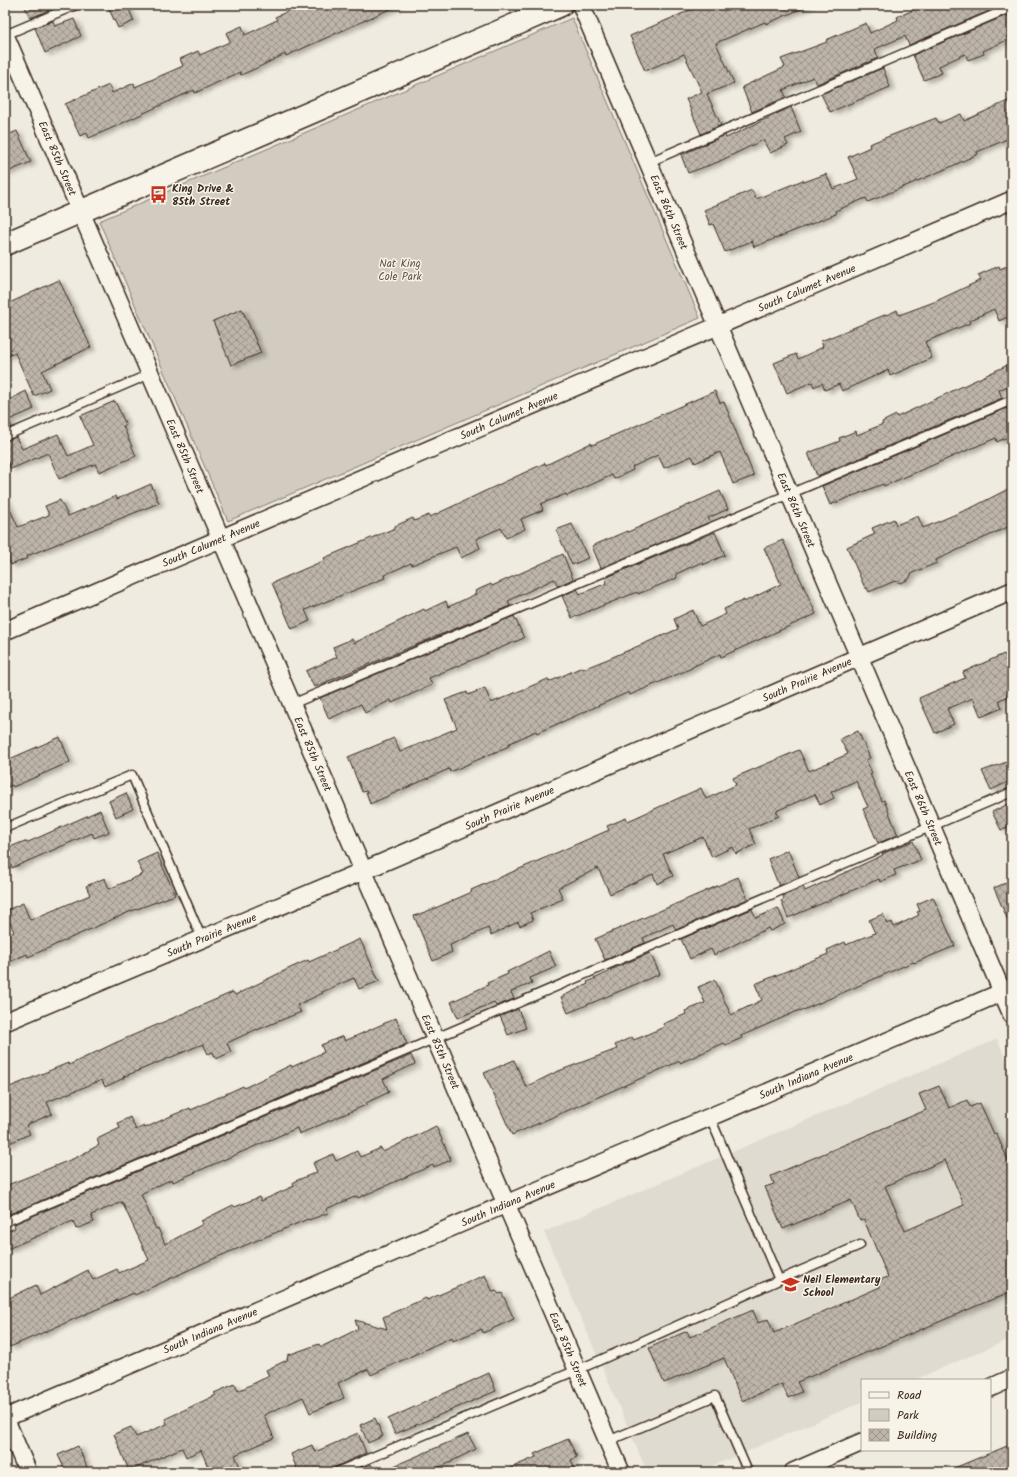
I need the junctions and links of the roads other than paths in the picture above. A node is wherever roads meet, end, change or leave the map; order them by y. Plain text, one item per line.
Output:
1 (76, 5) edge
2 (561, 5) edge
3 (581, 5) edge
4 (1012, 7) edge
5 (5, 35) edge
6 (649, 162) junction
7 (1012, 200) edge
8 (81, 212) junction
9 (5, 244) edge
10 (718, 326) junction
11 (150, 374) junction
12 (1012, 400) edge
13 (5, 436) edge
14 (790, 494) junction
15 (221, 539) junction
16 (1012, 591) edge
17 (5, 631) edge
18 (859, 656) junction
19 (292, 704) junction
20 (1012, 792) edge
21 (932, 827) junction
22 (5, 828) edge
23 (363, 871) junction
24 (202, 939) junction
25 (1007, 990) edge
26 (1012, 1015) edge
27 (5, 1022) edge
28 (435, 1038) junction
29 (710, 1117) junction
30 (506, 1204) junction
31 (5, 1222) edge
32 (860, 1245) dead end
33 (779, 1280) junction
34 (577, 1370) junction
35 (1012, 1378) edge
36 (991, 1388) edge
37 (5, 1418) edge
38 (608, 1441) junction
39 (861, 1442) edge
40 (28, 1472) edge
41 (338, 1472) edge
42 (621, 1472) edge
43 (748, 1472) edge
44 (793, 1472) edge

1 - 5 lane
2 - 8 street
3 - 6 street, East 86th Street
4 - 6 lane
5 - 8 street, East 85th Street
6 - 10 street, East 86th Street
7 - 10 street, South Calumet Avenue
8 - 9 street
8 - 11 street, East 85th Street
10 - 14 street, East 86th Street
10 - 15 street, South Calumet Avenue
11 - 13 lane
11 - 15 street, East 85th Street
12 - 14 lane
14 - 18 street, East 86th Street
14 - 19 lane
15 - 17 street, South Calumet Avenue
15 - 19 street, East 85th Street
16 - 18 street, South Prairie Avenue
18 - 21 street, East 86th Street
18 - 23 street, South Prairie Avenue
19 - 23 street, East 85th Street
20 - 21 lane
21 - 25 street, East 86th Street
21 - 28 lane
22 - 24 lane
23 - 24 street, South Prairie Avenue
23 - 28 street, East 85th Street
24 - 27 street, South Prairie Avenue
25 - 26 street, East 86th Street
25 - 29 street, South Indiana Avenue
28 - 30 street, East 85th Street
28 - 31 lane
29 - 30 street, South Indiana Avenue
29 - 33 lane
30 - 34 street, East 85th Street
30 - 37 street, South Indiana Avenue
32 - 33 lane
33 - 34 lane
34 - 38 street, East 85th Street
34 - 41 lane
35 - 36 street
37 - 40 street
38 - 42 street, East 85th Street
38 - 43 lane
39 - 44 street

